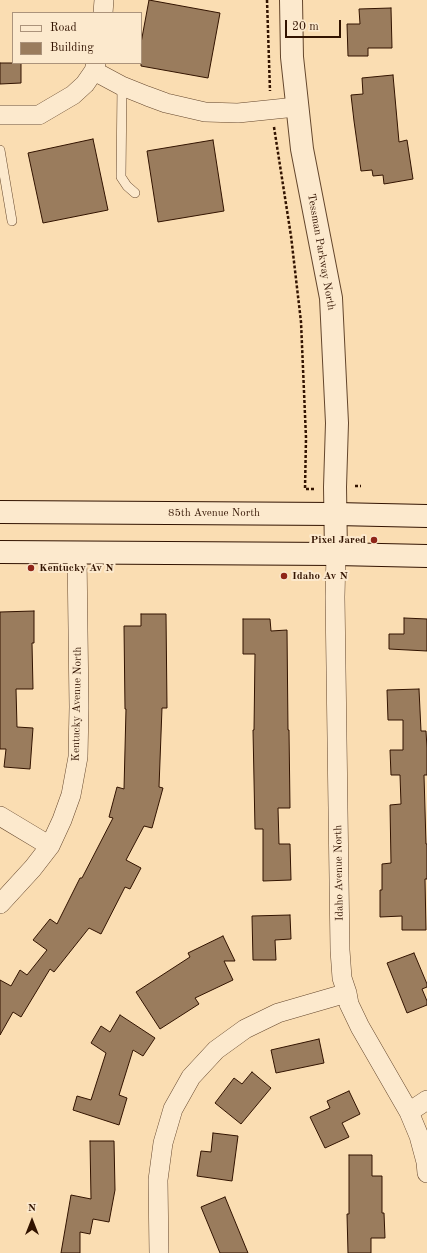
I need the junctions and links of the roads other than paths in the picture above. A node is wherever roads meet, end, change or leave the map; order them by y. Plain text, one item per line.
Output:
1 (104, 0) edge
2 (291, 0) edge
3 (103, 12) edge
4 (95, 67) edge
5 (122, 86) junction
6 (296, 107) junction
7 (0, 115) edge
8 (0, 150) edge
9 (135, 193) dead end
10 (12, 221) dead end
11 (0, 512) edge
12 (336, 514) junction
13 (427, 516) edge
14 (0, 552) edge
15 (77, 553) junction
16 (336, 554) junction
17 (427, 556) edge
18 (0, 816) edge
19 (50, 846) junction
20 (0, 904) edge
21 (347, 993) junction
22 (427, 1100) edge
23 (409, 1112) junction
24 (427, 1173) edge
25 (159, 1253) edge

1 - 3 street
2 - 6 main road, Tessman Parkway North
4 - 5 street
4 - 7 street
5 - 6 street
5 - 9 lane
6 - 12 main road, Tessman Parkway North
8 - 10 lane
11 - 12 main road, 85th Avenue North
12 - 13 main road, 85th Avenue North
12 - 16 main road, Tessman Parkway North
14 - 15 main road
15 - 16 main road
15 - 19 street, Kentucky Avenue North
16 - 17 main road
16 - 21 street, Idaho Avenue North
18 - 19 street
19 - 20 street, Kentucky Avenue North
21 - 23 street, Idaho Avenue North
21 - 25 street
22 - 23 street
23 - 24 street, Idaho Avenue North

